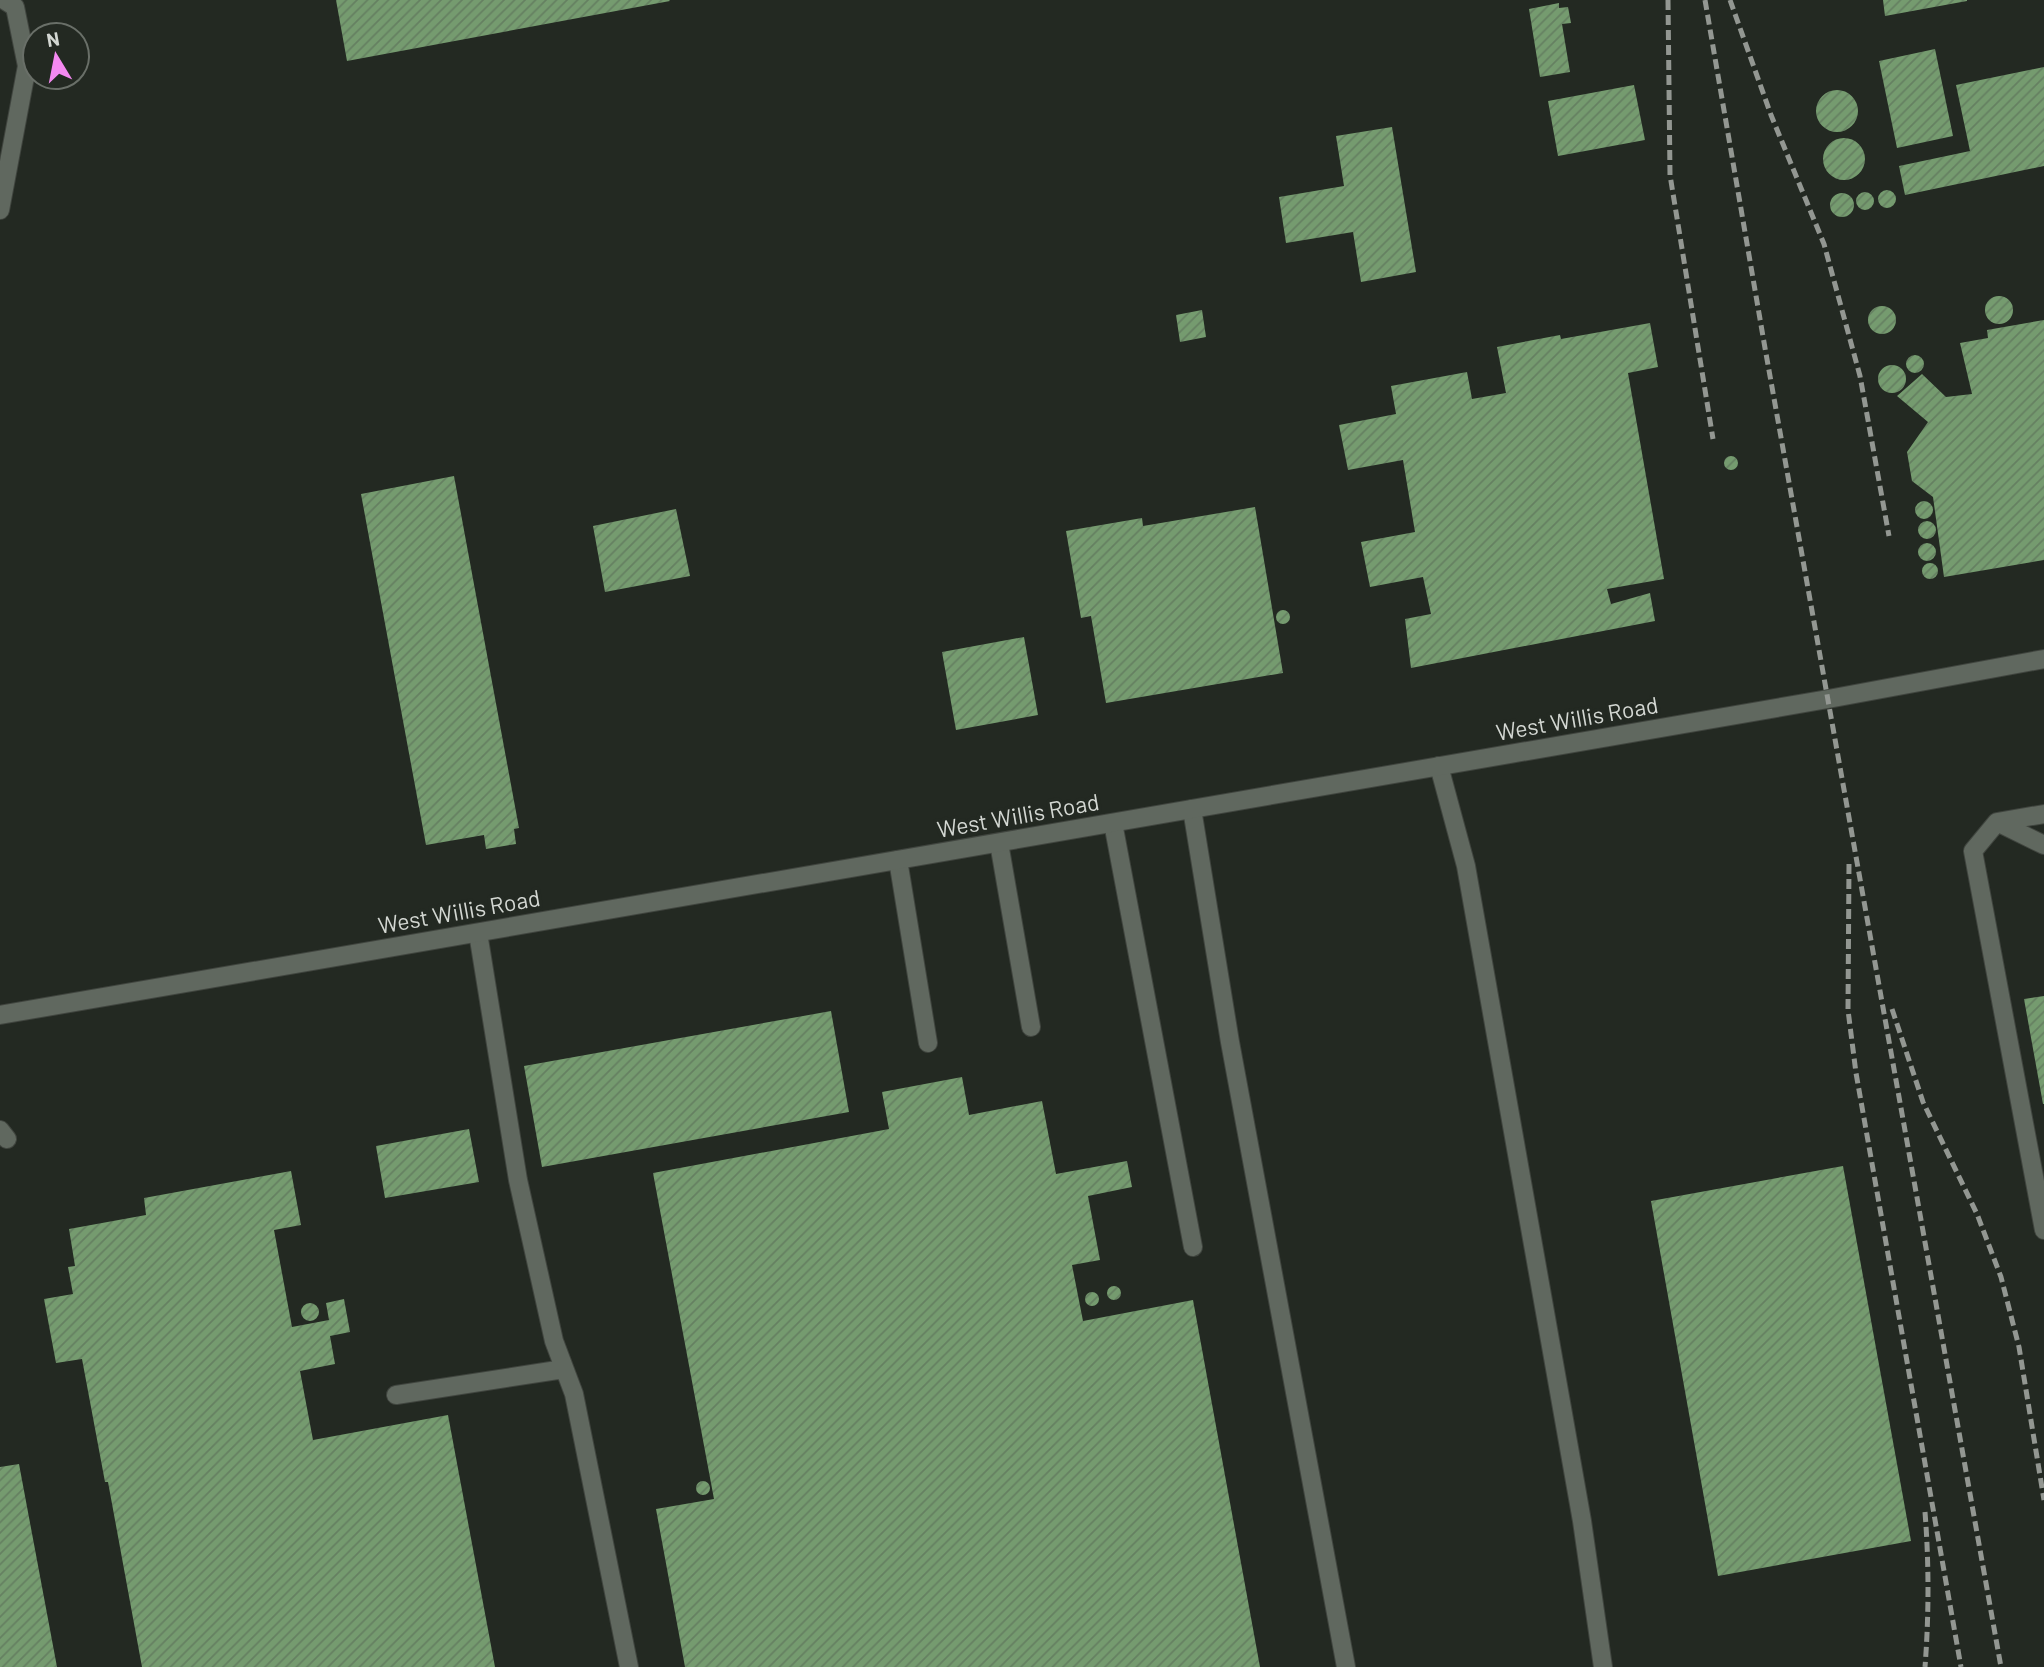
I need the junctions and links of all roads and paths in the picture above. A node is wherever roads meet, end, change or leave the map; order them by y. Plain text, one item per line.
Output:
1 (4, 0) edge
2 (0, 211) edge
3 (2044, 659) edge
4 (1439, 766) junction
5 (1192, 809) junction
6 (2044, 814) edge
7 (1997, 822) junction
8 (1112, 823) junction
9 (999, 842) junction
10 (2044, 845) edge
11 (898, 860) junction
12 (478, 933) junction
13 (0, 1015) edge
14 (1031, 1027) dead end
15 (928, 1043) dead end
16 (2044, 1230) edge
17 (1193, 1247) dead end
18 (564, 1368) junction
19 (396, 1395) dead end
20 (629, 1667) edge
21 (1346, 1667) edge
22 (1603, 1667) edge

1 - 2 street
3 - 4 street, West Willis Road
4 - 5 street, West Willis Road
4 - 22 street
5 - 8 street, West Willis Road
5 - 21 street
6 - 7 street
7 - 10 street
7 - 16 street
8 - 9 street, West Willis Road
8 - 17 street
9 - 11 street, West Willis Road
9 - 14 street
11 - 12 street, West Willis Road
11 - 15 street
12 - 13 street, West Willis Road
12 - 18 street
18 - 19 street
18 - 20 street

